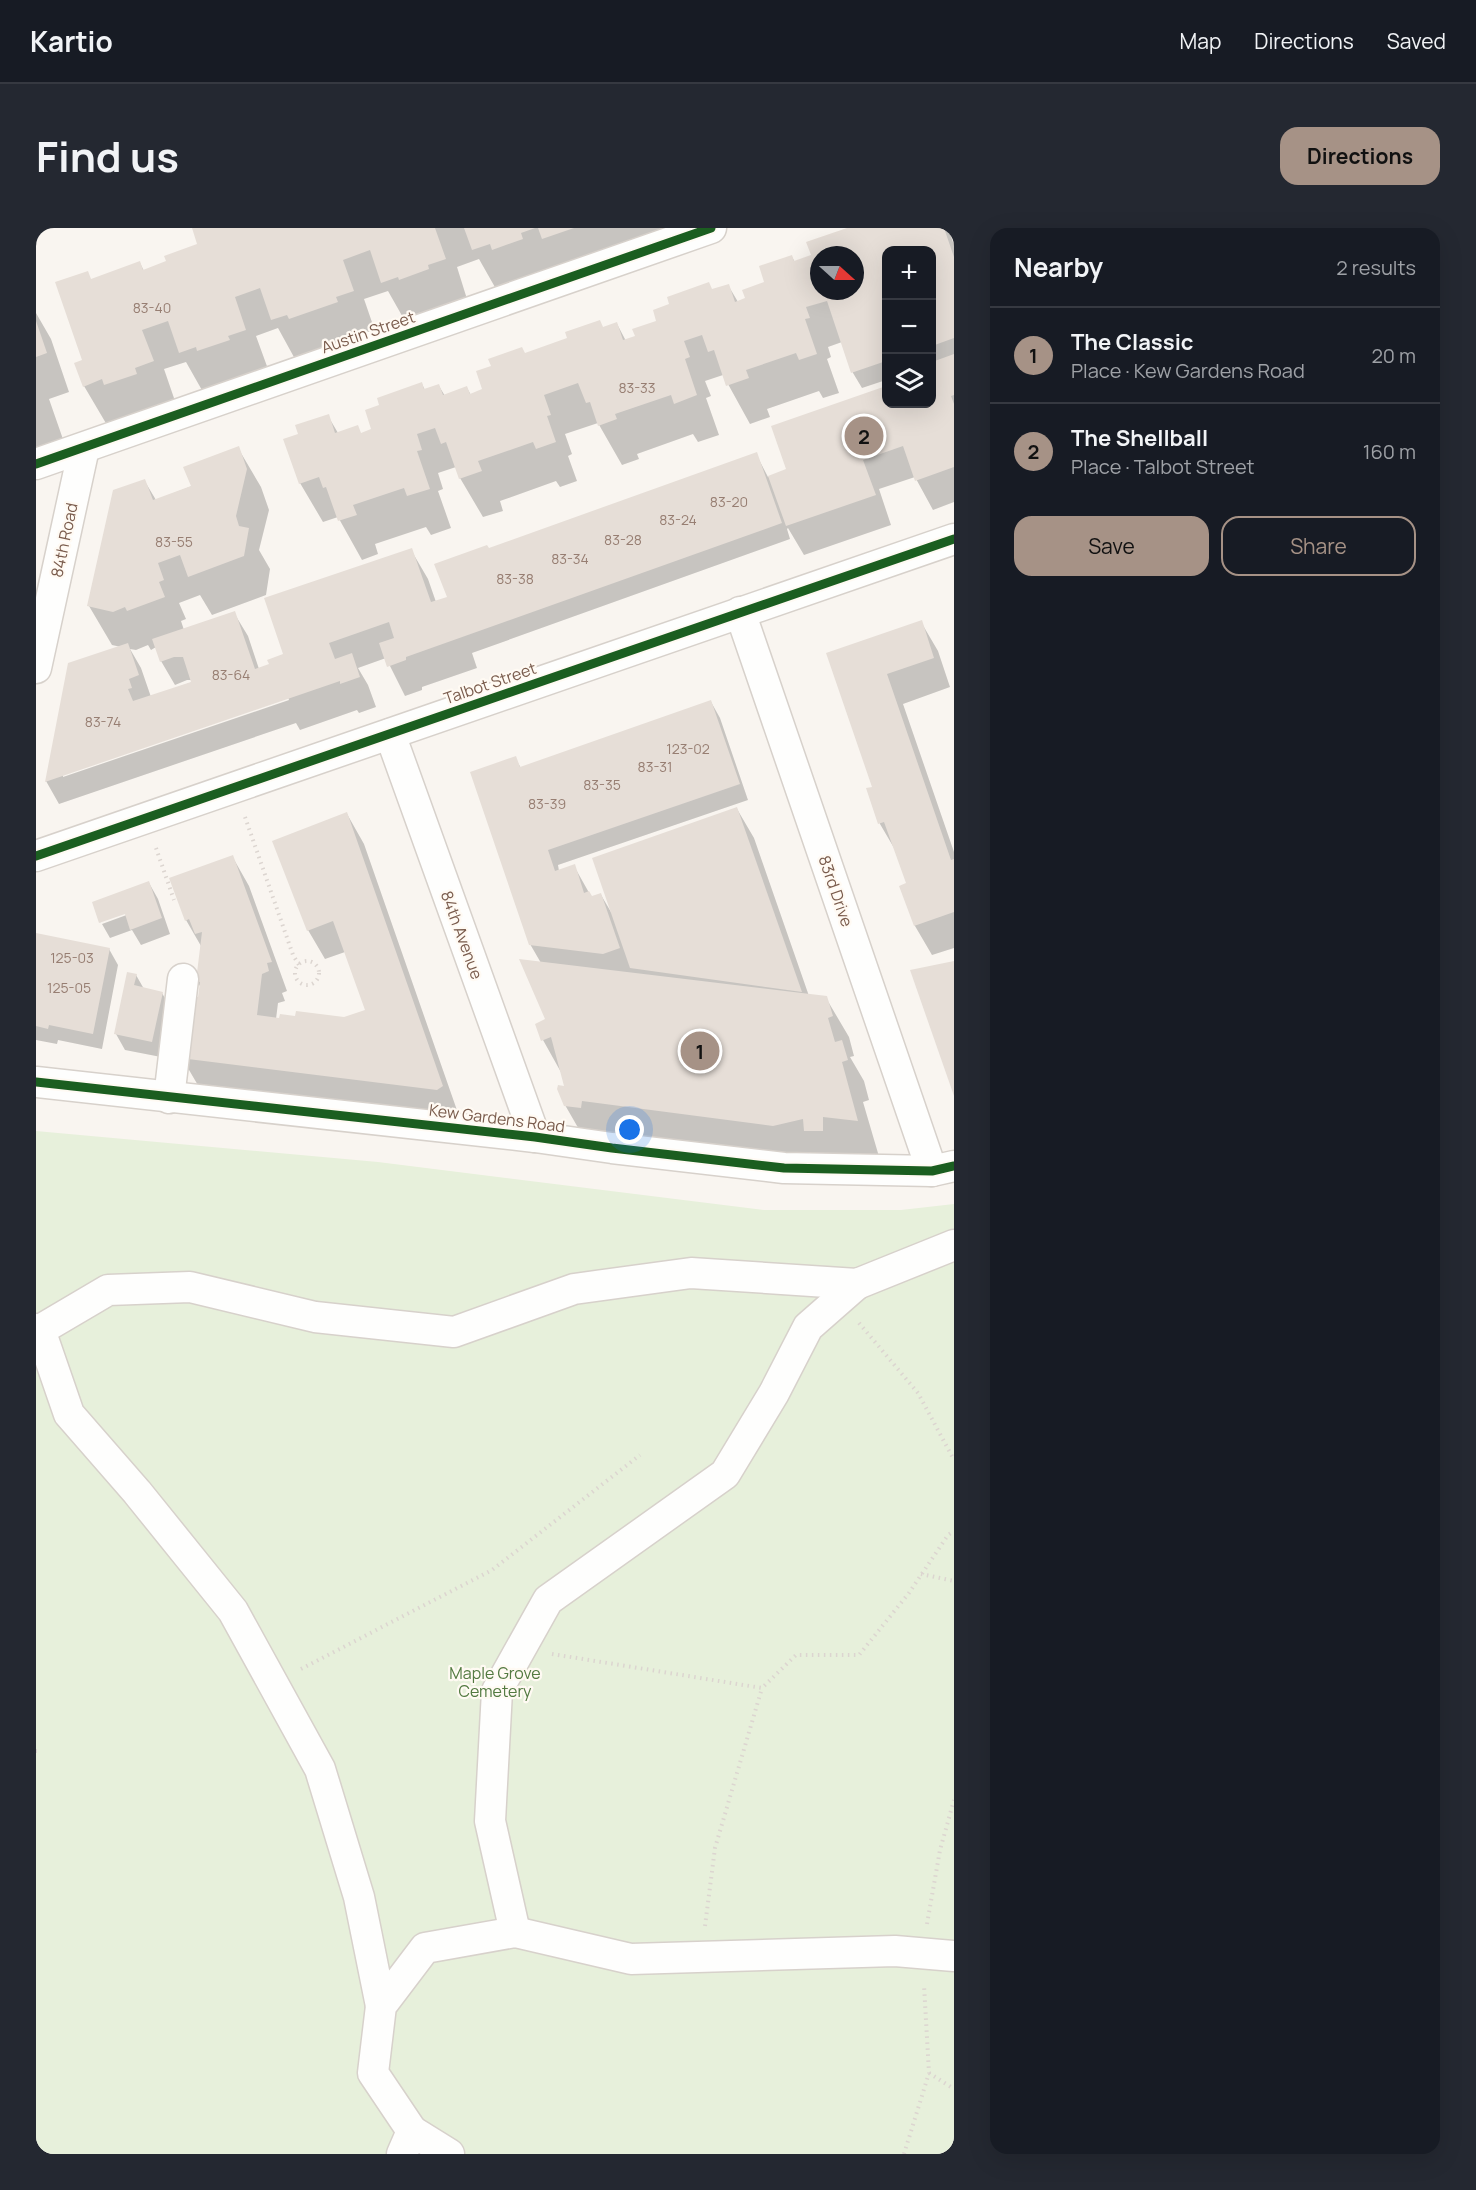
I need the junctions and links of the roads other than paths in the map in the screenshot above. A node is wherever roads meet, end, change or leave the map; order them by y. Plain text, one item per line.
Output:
1 (711, 228) edge
2 (84, 448) junction
3 (36, 464) edge
4 (954, 538) edge
5 (740, 612) junction
6 (36, 668) edge
7 (390, 734) junction
8 (36, 856) edge
9 (183, 979) dead end
10 (36, 1082) edge
11 (169, 1098) junction
12 (535, 1137) junction
13 (943, 1169) edge
14 (954, 1245) edge
15 (848, 1292) junction
16 (38, 1329) edge
17 (515, 1932) junction
18 (954, 1956) edge
19 (381, 2006) junction
20 (407, 2143) edge
21 (449, 2154) edge

1 - 2 street, Austin Street
2 - 3 street, Austin Street
2 - 6 street, 84th Road
4 - 5 street, Talbot Street
5 - 7 street, Talbot Street
5 - 13 street, 83rd Drive
7 - 8 street, Talbot Street
7 - 12 street, 84th Avenue
9 - 11 street
10 - 11 street, Kew Gardens Road
11 - 12 street, Kew Gardens Road
12 - 13 street, Kew Gardens Road
14 - 15 street
15 - 16 street
15 - 17 street
16 - 19 street
17 - 18 street
17 - 19 street
19 - 20 street
20 - 21 street

